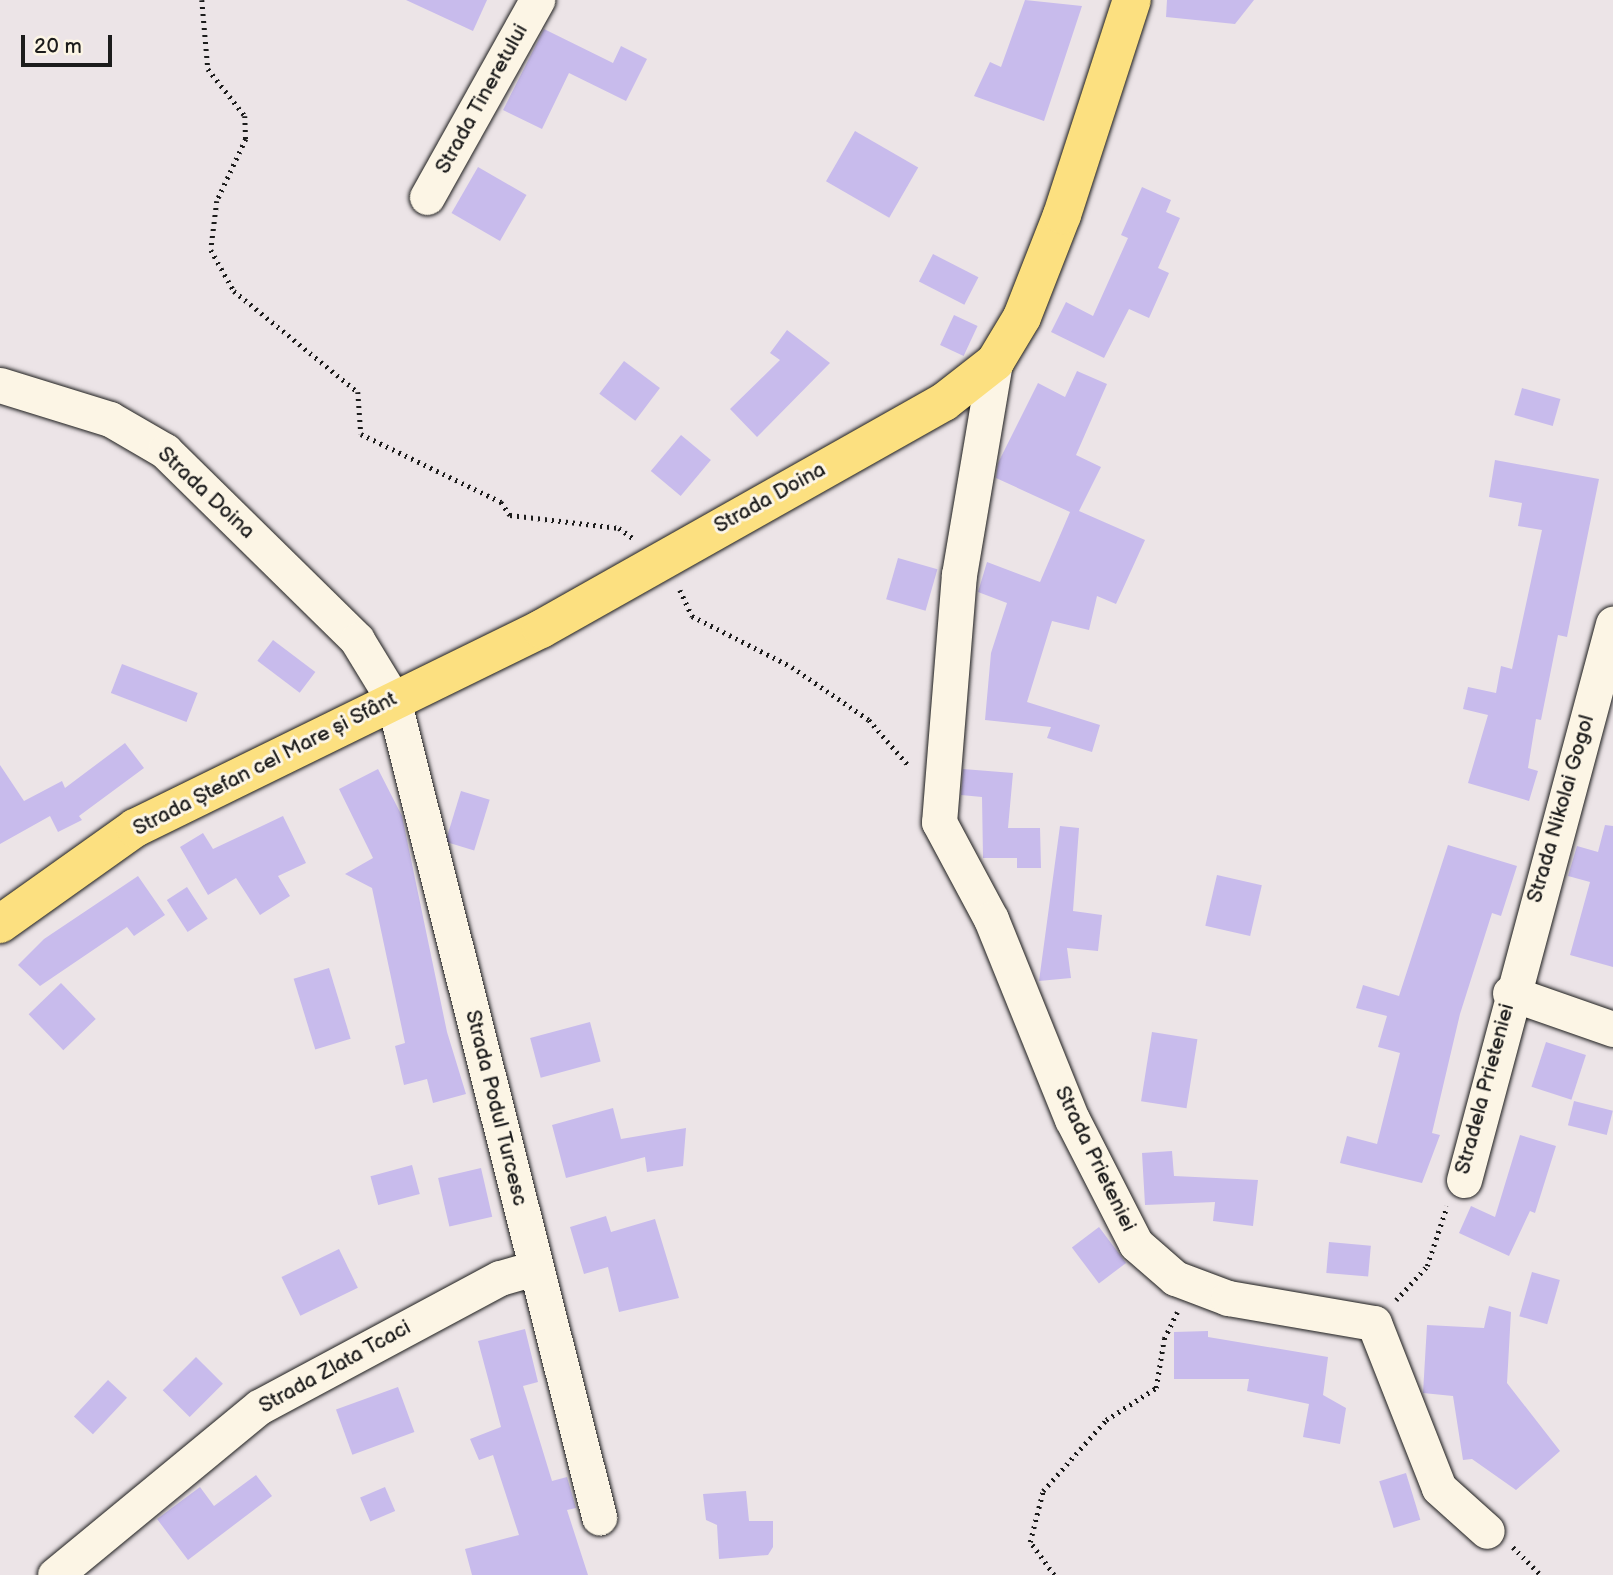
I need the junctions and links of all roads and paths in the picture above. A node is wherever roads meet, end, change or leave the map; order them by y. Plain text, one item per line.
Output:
1 (202, 0) edge
2 (537, 0) edge
3 (1132, 0) edge
4 (427, 197) dead end
5 (995, 362) junction
6 (0, 385) edge
7 (654, 563) junction
8 (1613, 624) edge
9 (541, 629) joint
10 (393, 699) junction
11 (914, 773) dead end
12 (939, 822) joint
13 (0, 924) edge
14 (1510, 993) junction
15 (1613, 1029) edge
16 (1464, 1180) joint
17 (536, 1268) junction
18 (1194, 1285) junction
19 (1374, 1323) junction
20 (599, 1517) dead end
21 (1487, 1531) joint
22 (54, 1575) edge
23 (1054, 1575) edge
24 (1541, 1575) edge

1 - 7 path
2 - 4 street, Strada Tineretului
3 - 5 main road, Strada Doina
5 - 7 main road, Strada Doina
5 - 12 street, Strada Doina
6 - 10 street, Strada Doina
7 - 9 main road, Strada Doina
7 - 11 path
8 - 14 street, Strada Nikolai Gogol
9 - 10 main road, Strada Ștefan cel Mare și Sfânt
10 - 13 main road, Strada Ștefan cel Mare și Sfânt
10 - 17 street, Strada Podul Turcesc
12 - 18 street, Strada Prieteniei
14 - 15 street
14 - 16 street, Stradela Prieteniei
16 - 19 path, Stradela Prieteniei
17 - 20 street, Strada Podul Turcesc
17 - 22 street, Strada Zlata Tcaci
18 - 19 street, Strada Prieteniei
18 - 23 path
19 - 21 street
21 - 24 path

